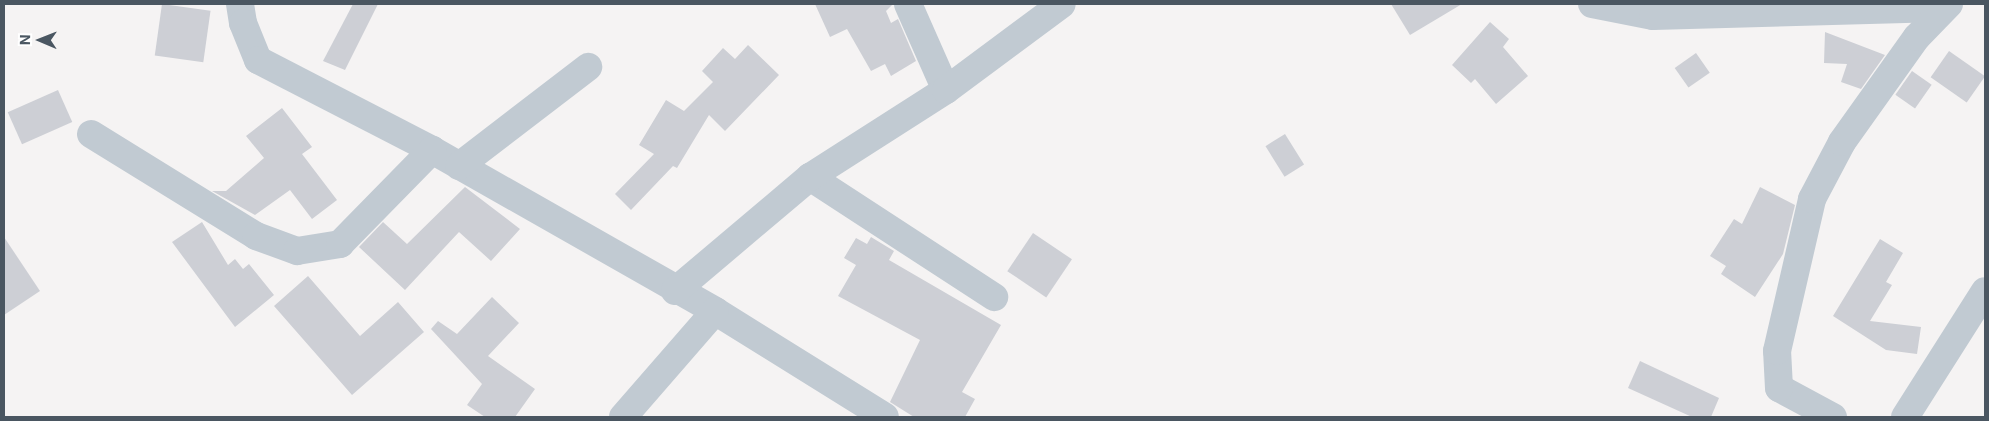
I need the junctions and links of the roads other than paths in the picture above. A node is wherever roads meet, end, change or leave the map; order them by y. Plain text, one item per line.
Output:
1 (240, 4) edge
2 (908, 4) edge
3 (1062, 4) edge
4 (1592, 4) edge
5 (1945, 6) edge
6 (588, 67) dead end
7 (946, 90) junction
8 (92, 134) dead end
9 (432, 150) junction
10 (459, 166) junction
11 (810, 177) junction
12 (675, 291) junction
13 (1985, 292) edge
14 (994, 297) dead end
15 (715, 311) junction
16 (623, 417) edge
17 (885, 417) edge
18 (1833, 417) edge
19 (1905, 417) edge

1 - 9 street
2 - 7 street
3 - 7 street
4 - 5 street
5 - 18 street
6 - 10 street
7 - 11 street
8 - 9 street
9 - 10 street
10 - 12 street
11 - 12 street
11 - 14 street
12 - 15 street
13 - 19 street
15 - 16 street
15 - 17 street

